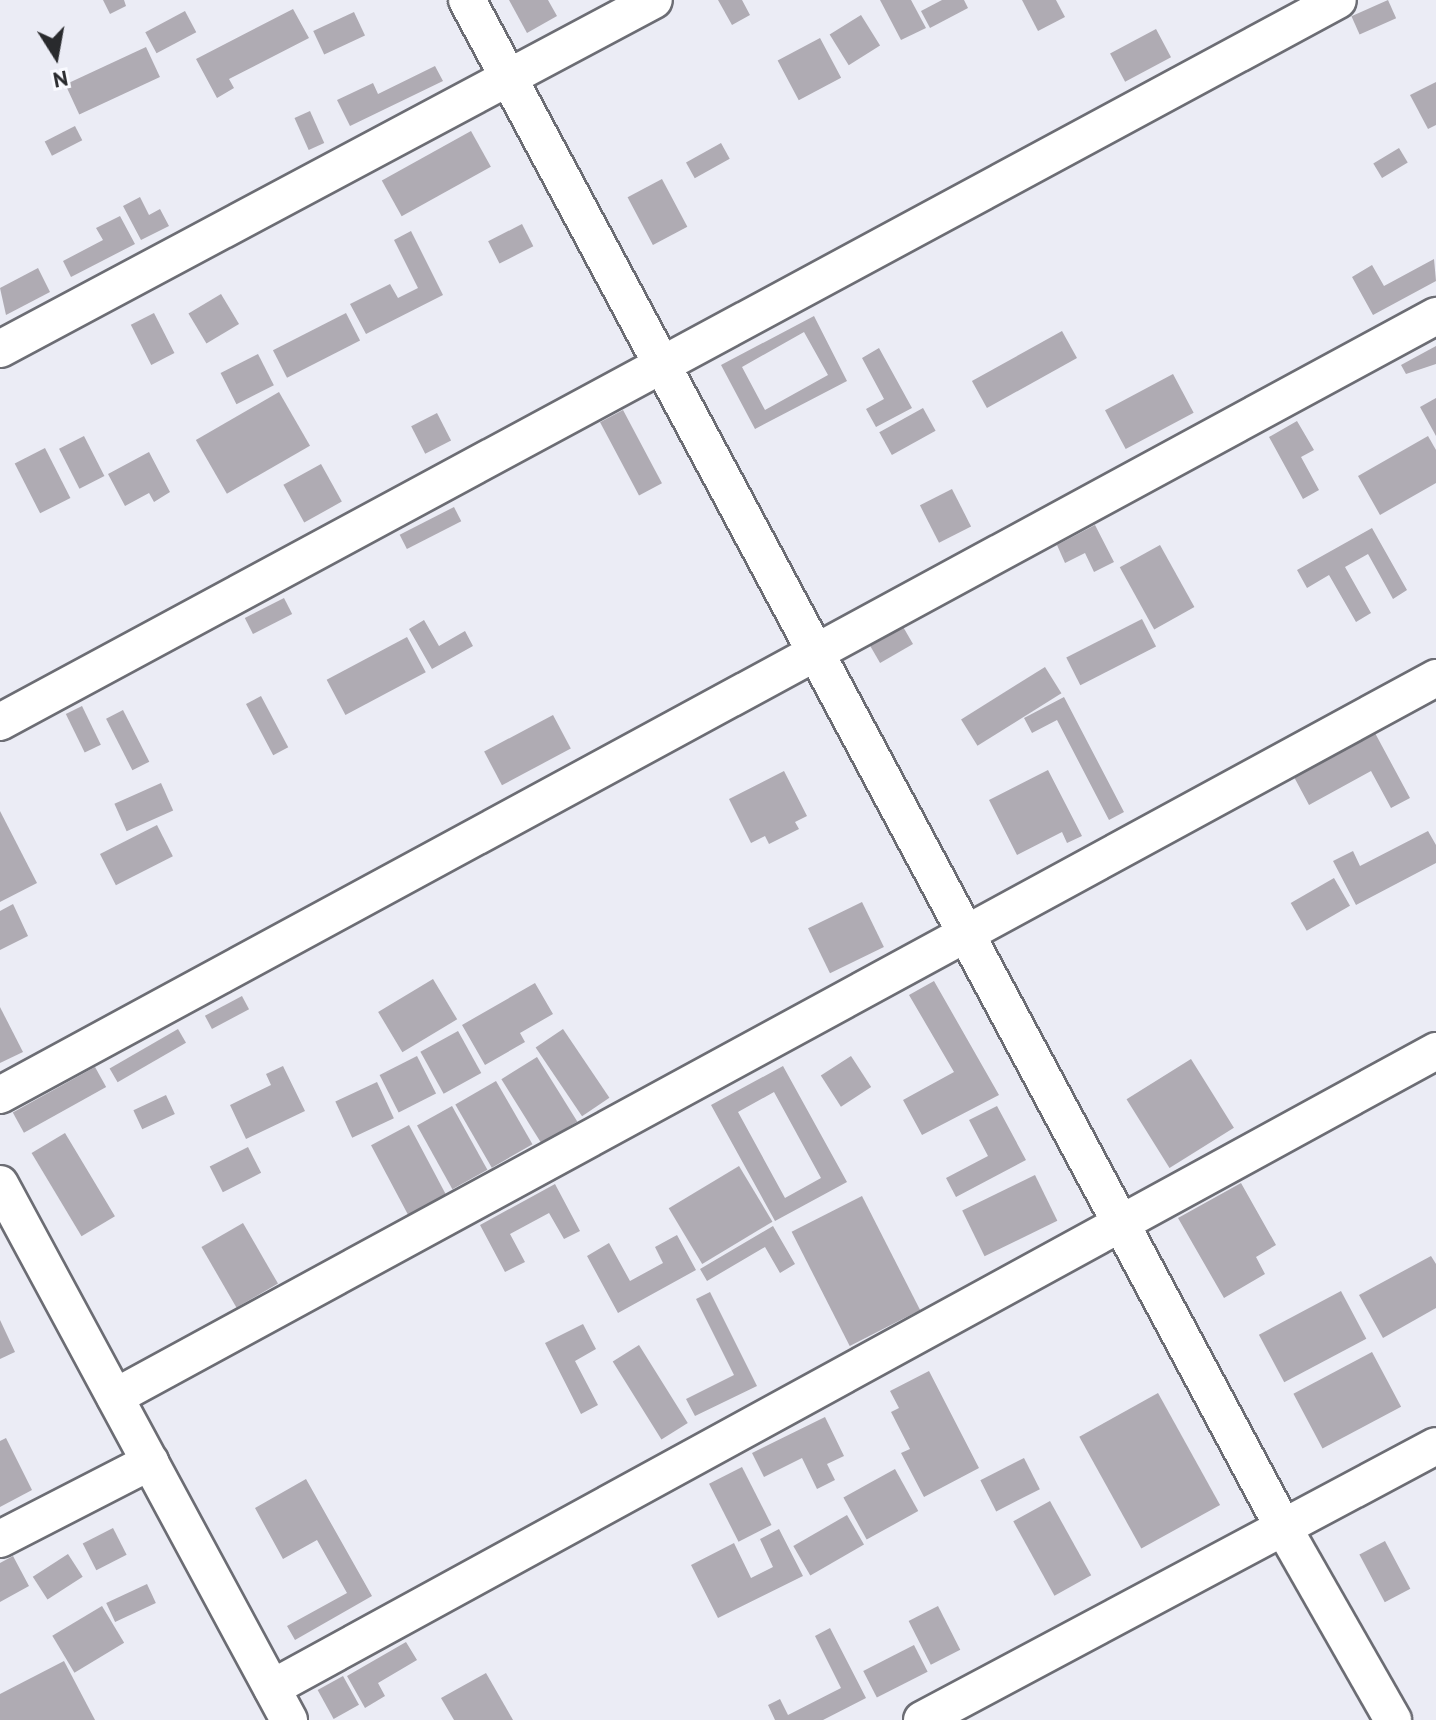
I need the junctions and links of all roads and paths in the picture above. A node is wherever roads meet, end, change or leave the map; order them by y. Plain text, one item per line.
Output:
1 (467, 0) edge
2 (654, 0) edge
3 (1338, 0) edge
4 (509, 78) junction
5 (1436, 316) edge
6 (0, 349) edge
7 (662, 365) junction
8 (816, 653) junction
9 (1436, 678) edge
10 (0, 722) edge
11 (966, 934) junction
12 (1436, 1051) edge
13 (0, 1095) edge
14 (0, 1184) edge
15 (1120, 1224) junction
16 (115, 1397) junction
17 (1436, 1446) edge
18 (150, 1462) junction
19 (1283, 1527) junction
20 (0, 1539) edge
21 (272, 1688) junction
22 (289, 1720) edge
23 (922, 1720) edge
24 (1393, 1720) edge

1 - 4 street
2 - 4 street
3 - 7 street
4 - 6 street
4 - 7 street
5 - 8 street
7 - 8 street
7 - 10 street
8 - 11 street
8 - 13 street
9 - 11 street
11 - 15 street
11 - 16 street
12 - 15 street
14 - 16 street
15 - 19 street
15 - 21 street
16 - 18 street
17 - 19 street
18 - 20 street
18 - 21 street
19 - 23 street
19 - 24 street
21 - 22 street

